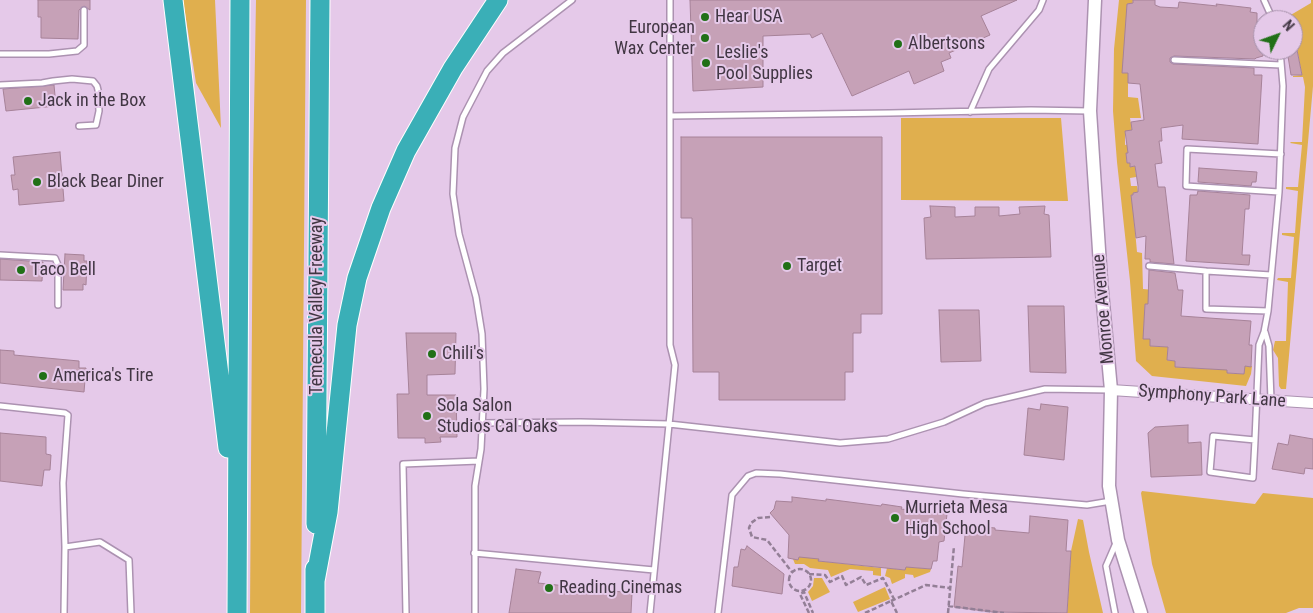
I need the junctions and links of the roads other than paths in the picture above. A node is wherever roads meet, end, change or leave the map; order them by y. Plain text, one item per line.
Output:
1 (173, 0) edge
2 (238, 0) edge
3 (320, 0) edge
4 (498, 0) edge
5 (572, 0) edge
6 (670, 0) edge
7 (1043, 0) edge
8 (1095, 0) edge
9 (84, 10) dead end
10 (0, 54) edge
11 (1174, 60) dead end
12 (1281, 60) edge
13 (1281, 65) junction
14 (0, 85) edge
15 (1090, 111) junction
16 (970, 112) junction
17 (670, 116) junction
18 (79, 126) dead end
19 (1281, 154) junction
20 (1279, 192) junction
21 (0, 254) edge
22 (1149, 266) dead end
23 (1206, 271) junction
24 (1271, 275) junction
25 (58, 305) dead end
26 (1268, 311) junction
27 (1264, 332) junction
28 (1259, 354) junction
29 (1270, 354) junction
30 (1111, 390) junction
31 (1256, 400) junction
32 (1270, 401) junction
33 (1313, 403) edge
34 (0, 406) edge
35 (483, 423) junction
36 (669, 424) junction
37 (1255, 440) junction
38 (479, 461) junction
39 (1112, 501) junction
40 (238, 538) junction
41 (1118, 540) junction
42 (65, 546) junction
43 (474, 553) junction
44 (654, 570) junction
45 (315, 581) junction
46 (64, 613) edge
47 (131, 613) edge
48 (237, 613) edge
49 (315, 613) edge
50 (406, 613) edge
51 (475, 613) edge
52 (650, 613) edge
53 (718, 613) edge
54 (1115, 613) edge
55 (1141, 613) edge

1 - 40 highway
2 - 40 highway
3 - 45 highway, Temecula Valley Freeway
4 - 45 highway
5 - 35 lane
6 - 17 lane
7 - 16 lane
8 - 15 street, Monroe Avenue
9 - 10 lane
11 - 13 lane
12 - 13 lane
13 - 19 lane
14 - 18 lane
15 - 16 lane
15 - 30 street, Monroe Avenue
16 - 17 lane
17 - 36 lane
19 - 20 lane
19 - 20 lane
20 - 24 lane
21 - 25 lane
22 - 23 lane
23 - 24 lane
23 - 26 lane
24 - 26 lane
26 - 27 lane
27 - 28 lane
27 - 29 lane
28 - 29 lane
28 - 31 lane
29 - 32 lane
30 - 31 street, Symphony Park Lane
30 - 36 lane
30 - 39 street, Monroe Avenue
31 - 32 street, Symphony Park Lane
31 - 37 lane
32 - 33 street, Symphony Park Lane
34 - 42 lane
35 - 36 lane
35 - 38 lane
36 - 44 lane
37 - 37 lane
38 - 43 lane
38 - 50 lane
39 - 41 street, Monroe Avenue
39 - 53 lane
40 - 48 highway
41 - 54 lane
41 - 55 street, Monroe Avenue
42 - 46 lane
42 - 47 lane
43 - 44 lane
43 - 51 lane
44 - 52 lane
45 - 49 highway, Temecula Valley Freeway

